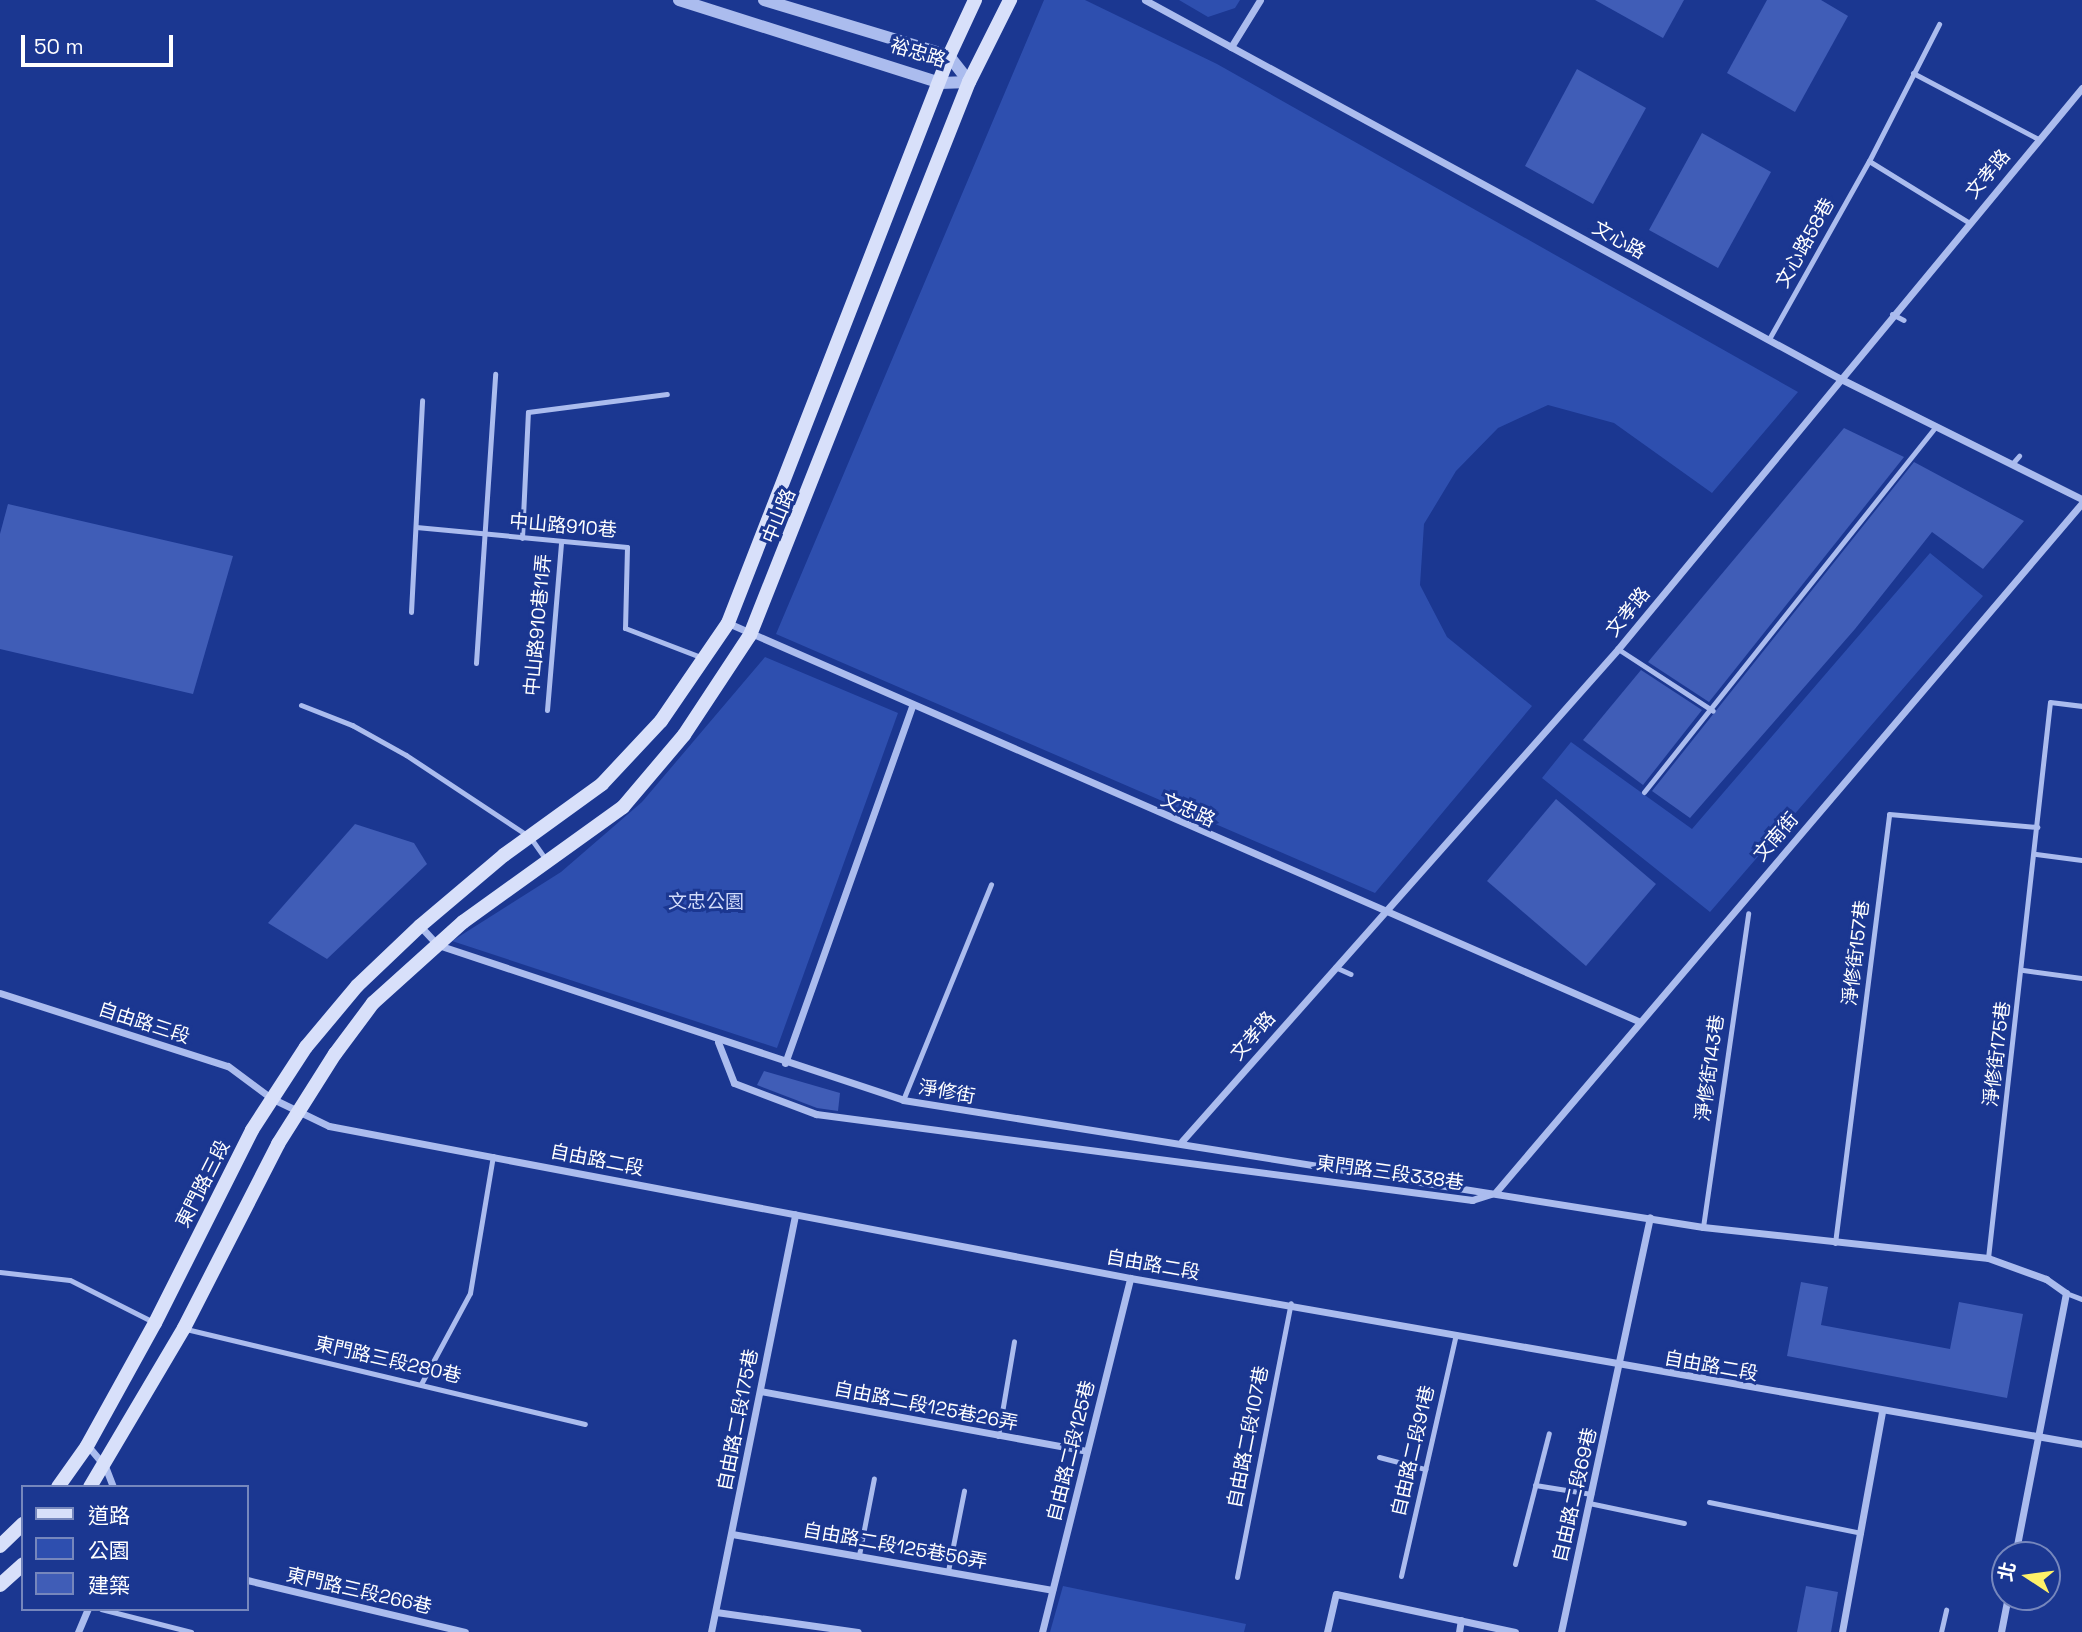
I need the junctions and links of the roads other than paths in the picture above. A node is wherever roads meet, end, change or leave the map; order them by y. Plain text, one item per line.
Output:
1 (679, 0) edge
2 (764, 0) edge
3 (975, 0) edge
4 (1010, 0) edge
5 (1145, 0) edge
6 (1260, 0) edge
7 (825, 19) junction
8 (1939, 24) dead end
9 (820, 42) junction
10 (1231, 47) junction
11 (949, 56) junction
12 (1913, 73) junction
13 (969, 82) junction
14 (940, 83) junction
15 (2081, 92) edge
16 (2038, 139) junction
17 (1869, 161) junction
18 (1968, 222) junction
19 (1892, 314) junction
20 (1904, 320) dead end
21 (1769, 339) junction
22 (495, 374) dead end
23 (1839, 378) junction
24 (667, 394) dead end
25 (422, 400) dead end
26 (1936, 426) junction
27 (2019, 456) dead end
28 (2012, 464) junction
29 (2082, 501) edge
30 (415, 527) junction
31 (483, 534) junction
32 (522, 538) junction
33 (561, 542) junction
34 (411, 612) dead end
35 (727, 623) junction
36 (750, 635) junction
37 (1618, 649) junction
38 (704, 658) junction
39 (477, 663) dead end
40 (301, 705) dead end
41 (2082, 706) edge
42 (912, 707) junction
43 (547, 710) dead end
44 (1713, 711) junction
45 (1644, 792) dead end
46 (2037, 827) junction
47 (530, 837) junction
48 (2036, 854) junction
49 (2082, 860) edge
50 (547, 863) junction
51 (991, 884) dead end
52 (1382, 912) junction
53 (1748, 913) dead end
54 (420, 926) junction
55 (438, 944) junction
56 (1334, 967) junction
57 (2023, 970) junction
58 (1351, 974) dead end
59 (2082, 978) edge
60 (0, 993) edge
61 (1638, 1021) junction
62 (718, 1042) junction
63 (785, 1063) junction
64 (271, 1098) junction
65 (903, 1100) junction
66 (297, 1112) junction
67 (1182, 1141) junction
68 (493, 1156) junction
69 (1495, 1193) junction
70 (795, 1214) junction
71 (1650, 1217) junction
72 (1703, 1227) junction
73 (1835, 1244) junction
74 (1988, 1258) junction
75 (0, 1272) edge
76 (1130, 1278) junction
77 (2066, 1293) junction
78 (2082, 1299) edge
79 (1291, 1303) junction
80 (155, 1323) junction
81 (184, 1328) junction
82 (1456, 1334) junction
83 (1014, 1340) dead end
84 (1622, 1365) junction
85 (421, 1384) junction
86 (760, 1391) junction
87 (1882, 1412) junction
88 (585, 1424) dead end
89 (1549, 1433) dead end
90 (998, 1436) junction
91 (2037, 1437) junction
92 (2082, 1444) edge
93 (87, 1446) junction
94 (1087, 1451) junction
95 (1379, 1457) dead end
96 (104, 1466) junction
97 (1425, 1469) junction
98 (874, 1478) dead end
99 (59, 1485) edge
100 (91, 1485) edge
101 (112, 1485) edge
102 (1535, 1485) junction
103 (964, 1491) dead end
104 (1591, 1494) junction
105 (1709, 1502) dead end
106 (1589, 1503) junction
107 (1684, 1523) dead end
108 (21, 1526) edge
109 (1861, 1533) junction
110 (732, 1534) junction
111 (2018, 1541) edge
112 (0, 1546) edge
113 (859, 1555) junction
114 (1515, 1564) dead end
115 (21, 1566) edge
116 (948, 1571) junction
117 (1401, 1576) dead end
118 (1237, 1577) dead end
119 (248, 1580) edge
120 (0, 1585) edge
121 (1052, 1590) junction
122 (1946, 1610) dead end
123 (87, 1611) edge
124 (109, 1611) edge
125 (2005, 1611) edge
126 (716, 1612) junction
127 (1461, 1620) junction
128 (78, 1632) edge
129 (191, 1632) edge
130 (465, 1632) edge
131 (711, 1632) edge
132 (858, 1632) edge
133 (1042, 1632) edge
134 (1327, 1632) edge
135 (1459, 1632) edge
136 (1515, 1632) edge
137 (1561, 1632) edge
138 (1842, 1632) edge
139 (1941, 1632) edge
140 (2001, 1632) edge

1 - 9 street, 裕忠路
2 - 7 street, 裕忠路
3 - 11 main road, 中山路
4 - 13 main road, 中山路
5 - 10 street, 文心路
6 - 10 street
7 - 9 street
7 - 11 street, 裕忠路
8 - 12 lane, 文心路58巷
9 - 14 street, 裕忠路
10 - 21 street, 文心路
11 - 13 street, 裕忠路
11 - 14 main road, 中山路
12 - 16 lane
12 - 17 lane, 文心路58巷
13 - 14 street, 裕忠路
13 - 36 main road, 中山路
14 - 35 main road, 中山路
15 - 16 street, 文孝路
16 - 18 street, 文孝路
17 - 18 lane
17 - 21 lane, 文心路58巷
18 - 19 street, 文孝路
19 - 20 lane
19 - 23 street, 文孝路
21 - 23 street, 文心路
22 - 31 lane
23 - 26 street, 文心路
23 - 37 street, 文孝路
24 - 32 lane
25 - 30 lane
26 - 28 street, 文心路
26 - 44 lane
27 - 28 lane
28 - 29 street, 文心路
29 - 61 street, 文南街
30 - 31 lane, 中山路910巷
30 - 34 lane
31 - 32 lane, 中山路910巷
31 - 39 lane
32 - 33 lane, 中山路910巷
33 - 38 lane, 中山路910巷
33 - 43 lane, 中山路910巷11弄
35 - 36 street, 文忠路
35 - 38 main road, 中山路
36 - 42 street, 文忠路
36 - 50 main road, 中山路
37 - 44 lane
37 - 52 street, 文孝路
38 - 47 main road, 中山路
40 - 47 lane
41 - 46 lane, 淨修街175巷
42 - 52 street, 文忠路
42 - 63 street
44 - 45 lane
46 - 48 lane, 淨修街175巷
46 - 73 lane, 淨修街157巷
47 - 50 lane
47 - 54 main road, 中山路
48 - 49 lane
48 - 57 lane, 淨修街175巷
50 - 55 main road, 中山路
51 - 65 lane
52 - 56 street, 文孝路
52 - 61 street, 文忠路
53 - 72 lane, 淨修街143巷
54 - 55 street, 淨修街
54 - 64 main road, 東門路三段
55 - 62 street, 淨修街
55 - 66 main road
56 - 58 lane
56 - 67 street, 文孝路
57 - 59 lane
57 - 74 lane, 淨修街175巷
60 - 64 street, 自由路三段
61 - 69 street, 文南街
62 - 63 street, 淨修街
62 - 69 street, 東門路三段338巷
63 - 65 street, 淨修街
64 - 66 street, 自由路二段
64 - 80 main road, 東門路三段
65 - 67 street, 淨修街
66 - 68 street, 自由路二段
66 - 81 main road
67 - 69 street, 淨修街
68 - 70 street, 自由路二段
68 - 85 lane
69 - 71 street, 東門路三段338巷
70 - 76 street, 自由路二段
70 - 86 street, 自由路二段175巷
71 - 72 street, 東門路三段338巷
71 - 84 street, 自由路二段69巷
72 - 73 street, 東門路三段338巷
73 - 74 street, 東門路三段338巷
74 - 77 street, 東門路三段338巷
75 - 80 lane
76 - 79 street, 自由路二段
76 - 94 street, 自由路二段125巷
77 - 78 lane, 東門路三段338巷
77 - 91 street
79 - 82 street, 自由路二段
79 - 118 lane, 自由路二段107巷
80 - 93 main road, 東門路三段
81 - 85 lane, 東門路三段280巷
81 - 96 main road
82 - 84 street, 自由路二段
82 - 97 lane, 自由路二段91巷
83 - 90 lane
84 - 87 street, 自由路二段
84 - 104 street, 自由路二段69巷
85 - 88 lane, 東門路三段280巷
86 - 90 street, 自由路二段125巷26弄
86 - 110 street, 自由路二段175巷
87 - 91 street, 自由路二段
87 - 109 street
89 - 102 lane
90 - 94 street, 自由路二段125巷26弄
91 - 92 street, 自由路二段
91 - 111 street
93 - 96 street
93 - 99 main road, 東門路三段
94 - 121 street, 自由路二段125巷
95 - 97 lane
96 - 100 main road
96 - 101 street
97 - 117 lane, 自由路二段91巷
98 - 113 lane
102 - 104 lane
102 - 114 lane
103 - 116 lane
104 - 106 street, 自由路二段69巷
105 - 109 lane
106 - 107 lane
106 - 137 street, 自由路二段69巷
108 - 112 main road
109 - 138 street
110 - 113 street, 自由路二段125巷56弄
110 - 126 street, 自由路二段175巷
113 - 116 street, 自由路二段125巷56弄
115 - 120 main road
116 - 121 street, 自由路二段125巷56弄
119 - 130 street, 東門路三段266巷
121 - 133 street, 自由路二段125巷
122 - 139 lane
123 - 128 street
124 - 129 lane
125 - 140 street
126 - 131 street, 自由路二段175巷
126 - 132 street
127 - 134 street
127 - 135 street
127 - 136 street

